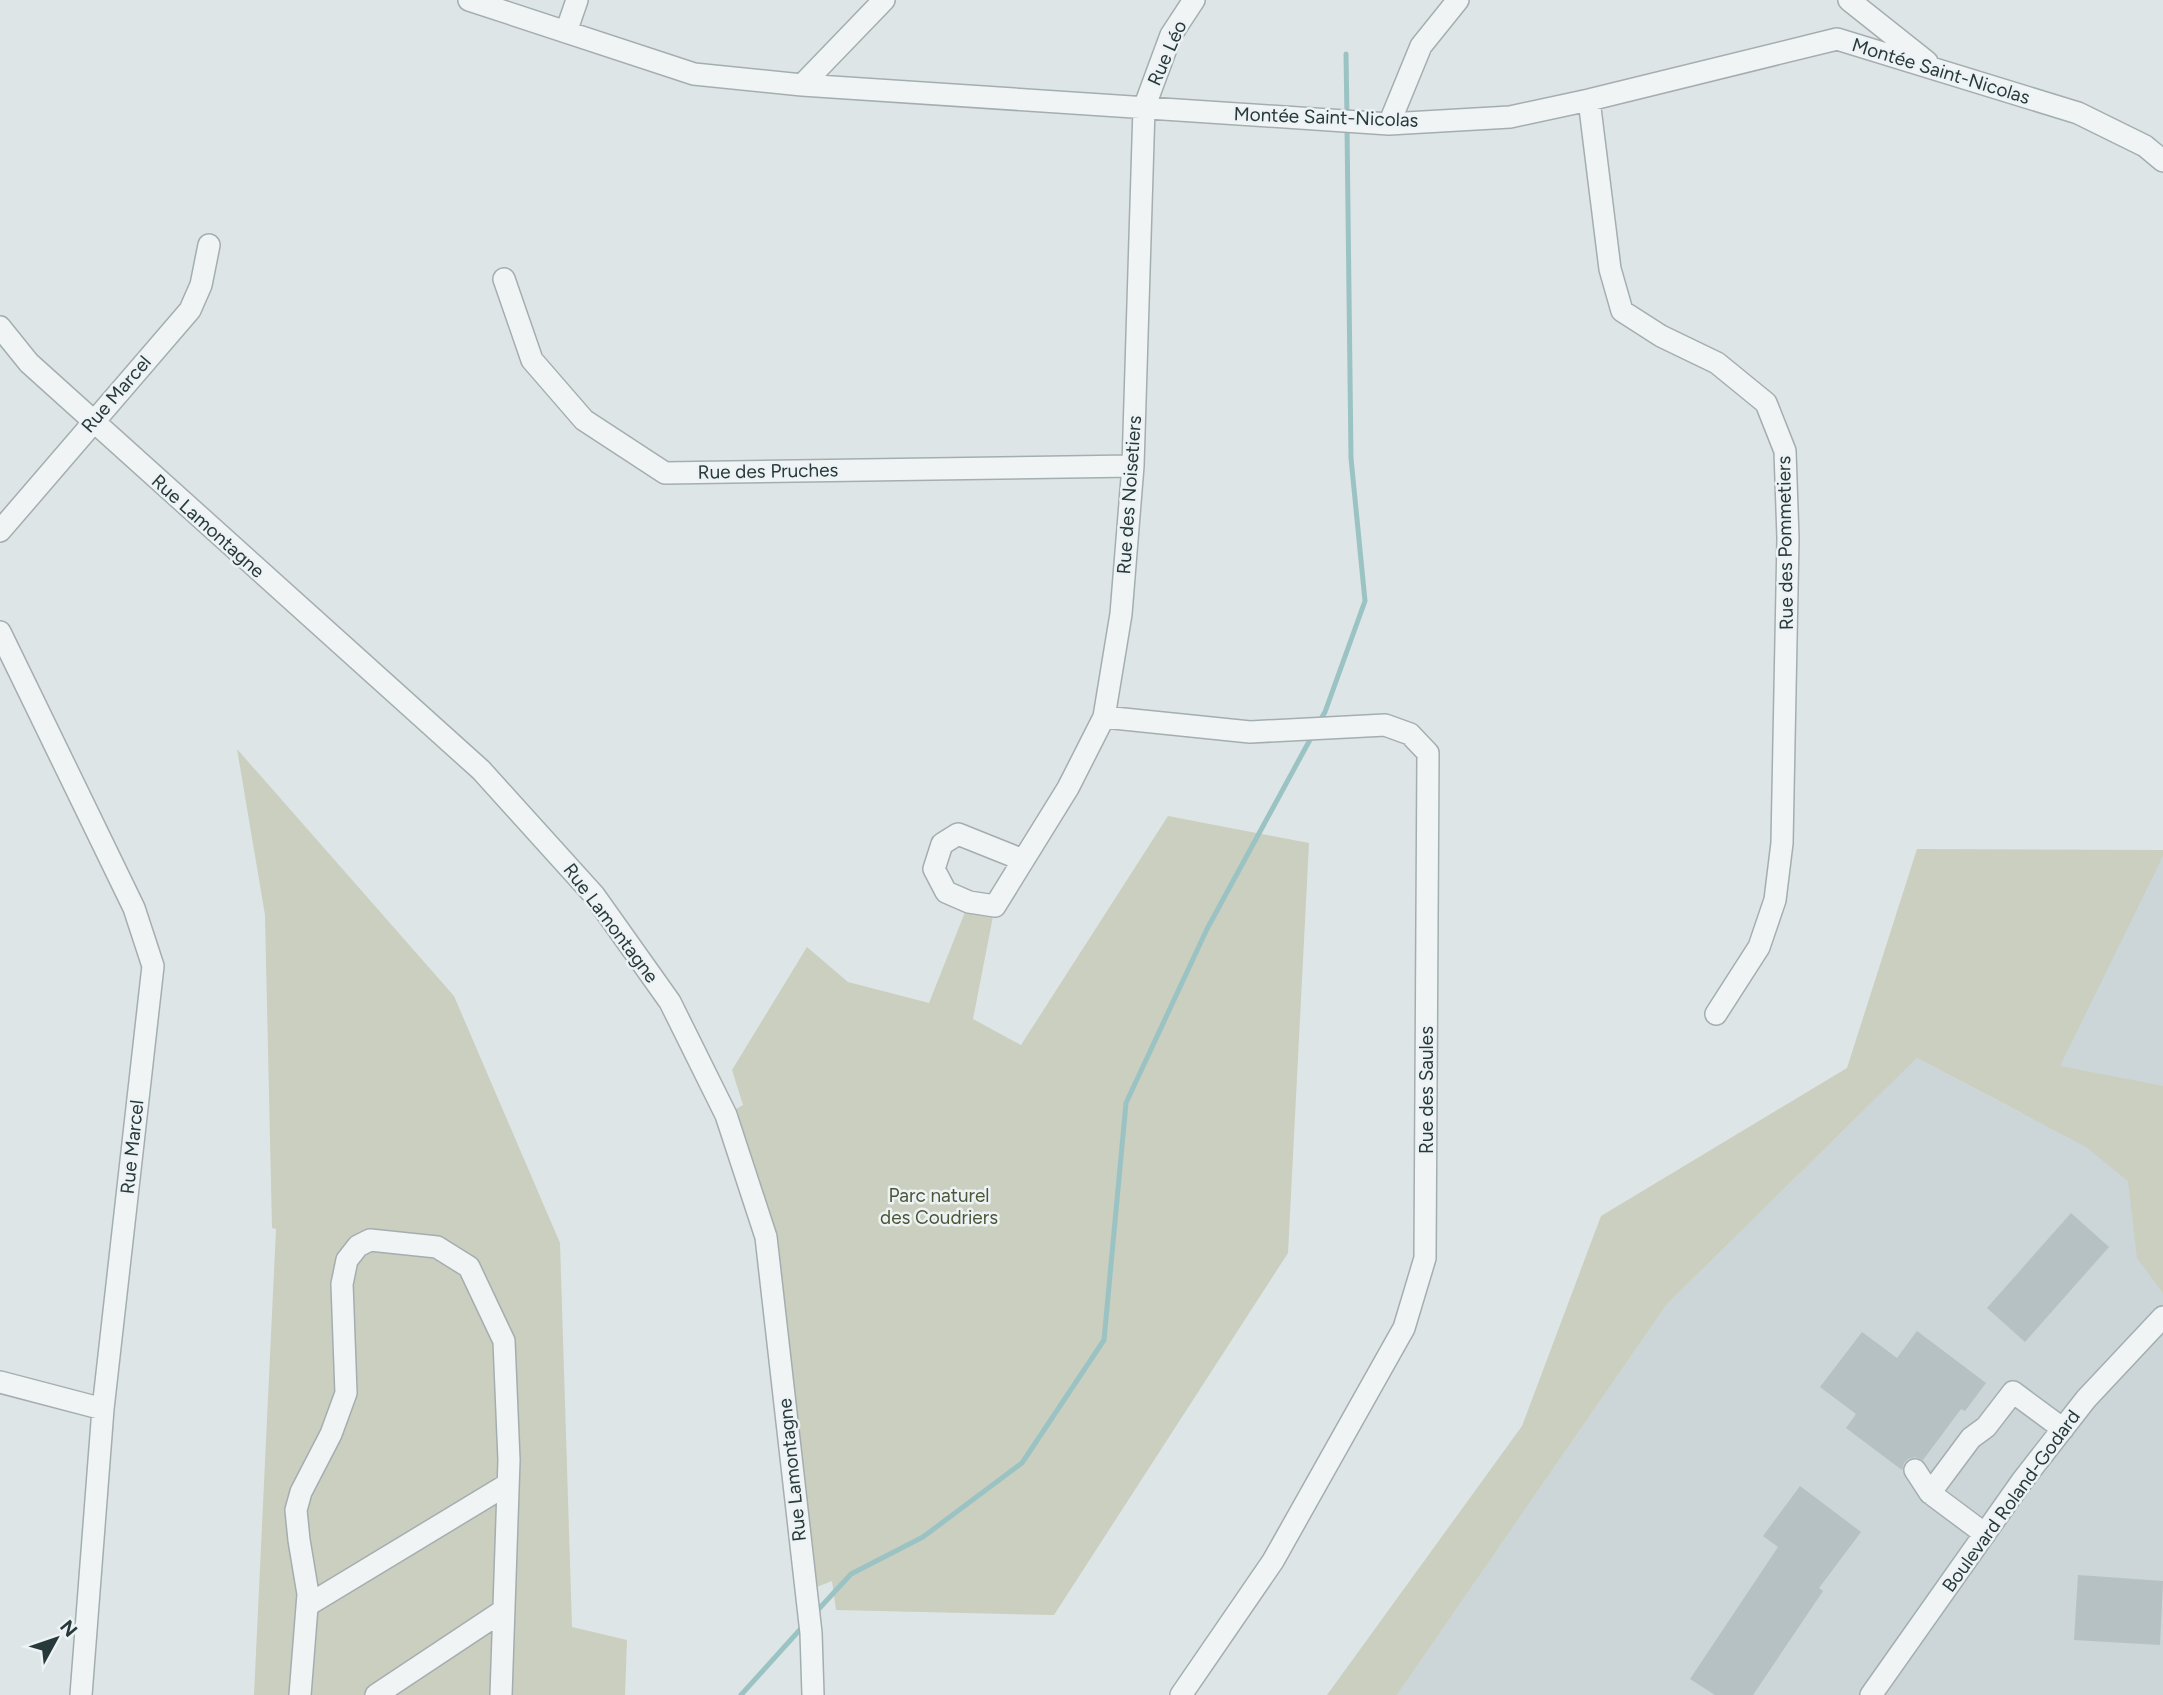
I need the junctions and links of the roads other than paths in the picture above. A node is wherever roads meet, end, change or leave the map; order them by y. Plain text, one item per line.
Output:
1 (469, 0) edge
2 (577, 0) edge
3 (884, 0) edge
4 (1194, 0) edge
5 (1458, 0) edge
6 (1849, 0) edge
7 (566, 32) junction
8 (1938, 71) junction
9 (802, 85) junction
10 (1590, 100) junction
11 (1144, 108) junction
12 (1389, 124) junction
13 (2163, 161) edge
14 (209, 245) dead end
15 (505, 279) dead end
16 (0, 327) edge
17 (92, 421) junction
18 (1133, 466) junction
19 (0, 531) edge
20 (0, 632) edge
21 (1104, 718) junction
22 (1023, 860) dead end
23 (1716, 1014) dead end
24 (2163, 1317) edge
25 (0, 1382) edge
26 (103, 1409) junction
27 (2063, 1429) junction
28 (1915, 1470) dead end
29 (508, 1484) junction
30 (1930, 1493) junction
31 (1985, 1534) junction
32 (308, 1605) junction
33 (504, 1610) junction
34 (81, 1695) edge
35 (300, 1695) edge
36 (376, 1695) edge
37 (501, 1695) edge
38 (813, 1695) edge
39 (1181, 1695) edge
40 (1871, 1695) edge

1 - 7 street, Montée Saint-Nicolas
2 - 7 street
3 - 9 street
4 - 11 street, Rue Léo
5 - 12 street
6 - 8 street
7 - 9 street, Montée Saint-Nicolas
8 - 10 street, Montée Saint-Nicolas
8 - 13 street, Montée Saint-Nicolas
9 - 11 street, Montée Saint-Nicolas
10 - 12 street, Montée Saint-Nicolas
10 - 23 street, Rue des Pommetiers
11 - 12 street, Montée Saint-Nicolas
11 - 18 street, Rue des Noisetiers
14 - 17 street, Rue Marcel
15 - 18 street, Rue des Pruches
16 - 17 street, Rue Lamontagne
17 - 19 street, Rue Marcel
17 - 38 street, Rue Lamontagne
18 - 21 street, Rue des Noisetiers
20 - 26 street, Rue Marcel
21 - 22 street, Rue des Noisetiers
21 - 39 street, Rue des Saules
24 - 27 street, Boulevard Roland-Godard
25 - 26 street
26 - 34 street, Rue Marcel
27 - 30 street
27 - 31 street, Boulevard Roland-Godard
28 - 30 street
29 - 32 street
29 - 32 street
29 - 33 street
30 - 31 street
31 - 40 street, Boulevard Roland-Godard
32 - 35 street
33 - 36 street
33 - 37 street

